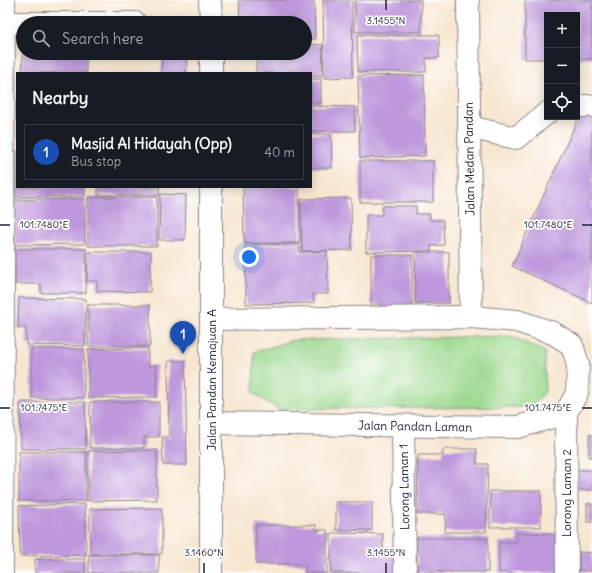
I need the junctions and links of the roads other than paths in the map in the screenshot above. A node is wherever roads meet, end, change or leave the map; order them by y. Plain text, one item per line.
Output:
1 (4, 0) edge
2 (210, 0) edge
3 (468, 0) edge
4 (211, 16) edge
5 (2, 23) edge
6 (16, 23) edge
7 (211, 60) edge
8 (211, 72) edge
9 (580, 106) edge
10 (592, 106) edge
11 (544, 115) edge
12 (469, 127) junction
13 (211, 188) edge
14 (471, 317) junction
15 (211, 319) junction
16 (585, 365) edge
17 (566, 413) junction
18 (211, 423) junction
19 (402, 426) junction
20 (2, 573) edge
21 (211, 573) edge
22 (405, 573) edge
23 (567, 573) edge

1 - 5 street
2 - 4 street
3 - 12 street, Jalan Medan Pandan
5 - 6 street
5 - 20 street
7 - 8 street
9 - 10 street
11 - 12 street
12 - 14 street, Jalan Medan Pandan
13 - 15 street, Jalan Pandan Kemajuan A
14 - 15 street
14 - 16 street
15 - 18 street, Jalan Pandan Kemajuan A
16 - 17 street
17 - 19 street, Jalan Pandan Laman
17 - 23 street, Lorong Laman 2
18 - 19 street, Jalan Pandan Laman
18 - 21 street, Jalan Pandan Kemajuan A
19 - 22 street, Lorong Laman 1

